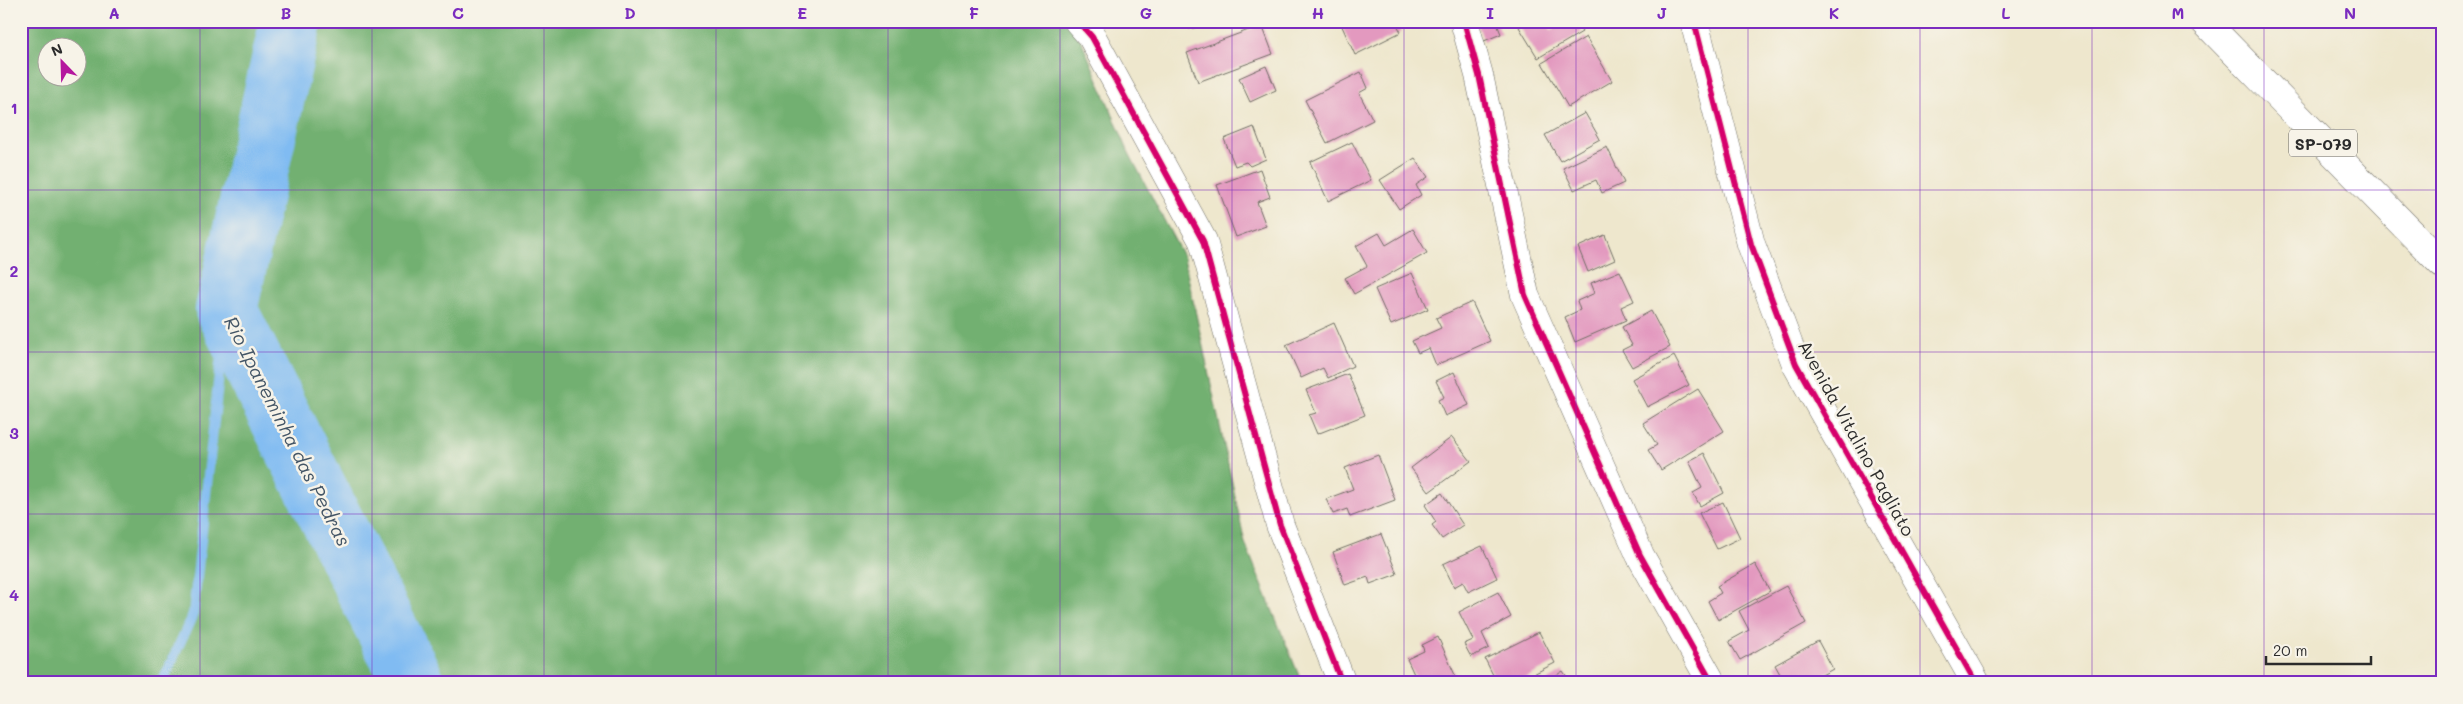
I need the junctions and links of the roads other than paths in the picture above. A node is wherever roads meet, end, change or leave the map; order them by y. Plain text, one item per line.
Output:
1 (1078, 21) edge
2 (1464, 21) edge
3 (1694, 21) edge
4 (2204, 21) edge
5 (2442, 264) edge
6 (1342, 683) edge
7 (1712, 683) edge
8 (1976, 683) edge

1 - 6 street
2 - 7 street
3 - 8 street, Avenida Vitalino Pagliato
4 - 5 street, SP-079

